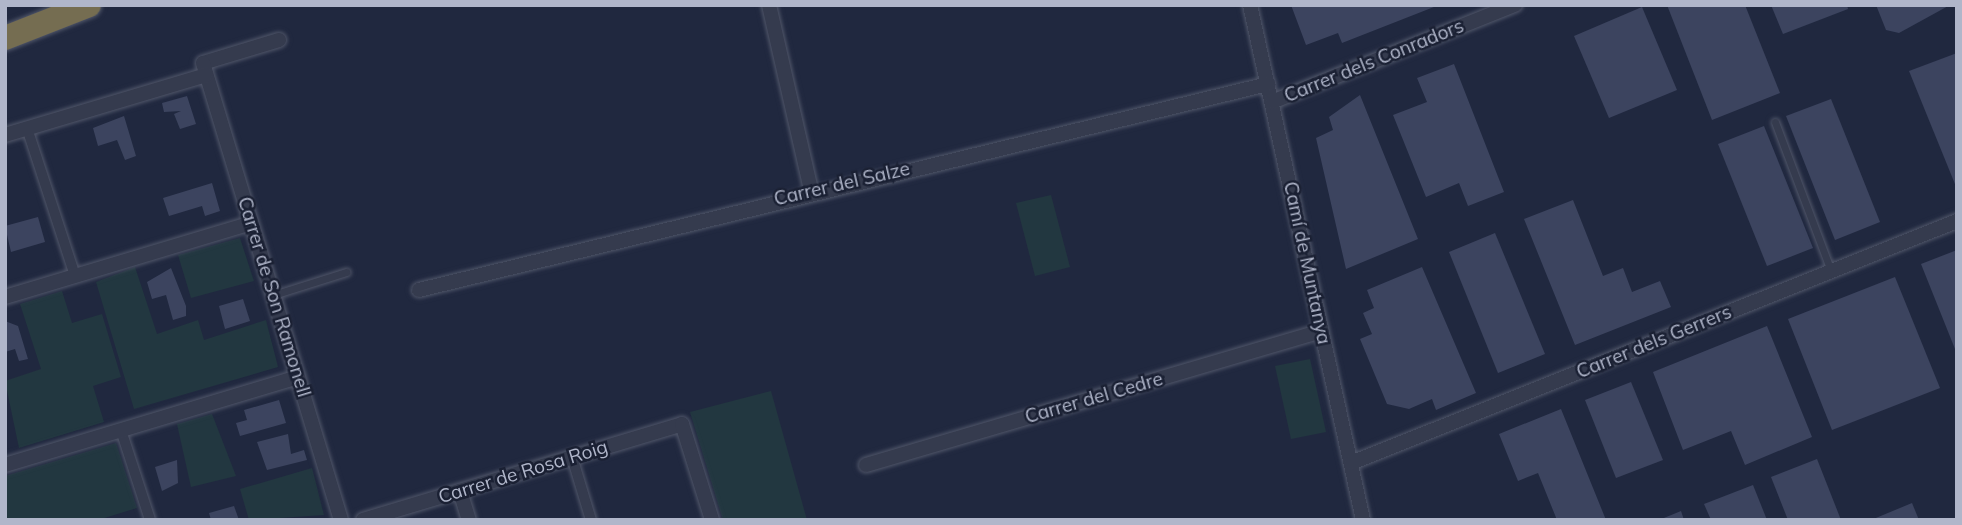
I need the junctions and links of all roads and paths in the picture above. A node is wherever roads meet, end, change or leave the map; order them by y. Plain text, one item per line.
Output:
1 (89, 5) edge
2 (769, 5) edge
3 (1250, 5) edge
4 (1515, 5) edge
5 (5, 38) edge
6 (279, 40) dead end
7 (206, 75) junction
8 (1268, 84) junction
9 (1272, 102) junction
10 (1775, 122) dead end
11 (27, 128) junction
12 (5, 135) edge
13 (811, 190) junction
14 (1957, 221) edge
15 (251, 223) junction
16 (1831, 271) junction
17 (346, 272) dead end
18 (75, 276) junction
19 (419, 290) dead end
20 (273, 295) junction
21 (5, 298) edge
22 (1322, 331) junction
23 (298, 377) junction
24 (121, 430) junction
25 (572, 457) junction
26 (1351, 463) junction
27 (5, 465) edge
28 (866, 465) dead end
29 (460, 491) junction
30 (150, 520) edge
31 (341, 520) edge
32 (363, 520) edge
33 (469, 520) edge
34 (591, 520) edge
35 (712, 520) edge
36 (1363, 520) edge

1 - 5 highway
2 - 13 street
3 - 8 street, Camí de Muntanya
4 - 9 street, Carrer dels Conradors
6 - 7 street
7 - 11 street
7 - 15 street, Carrer de Son Ramonell
8 - 9 street, Camí de Muntanya
8 - 13 street, Carrer del Salze
9 - 22 street, Camí de Muntanya
10 - 16 lane
11 - 12 street
11 - 18 street
13 - 19 street, Carrer del Salze
14 - 16 street, Carrer dels Gerrers
15 - 18 street
15 - 20 street, Carrer de Son Ramonell
16 - 26 street, Carrer dels Gerrers
17 - 20 lane
18 - 21 street
20 - 23 street, Carrer de Son Ramonell
22 - 26 street, Camí de Muntanya
22 - 28 street, Carrer del Cedre
23 - 24 street
23 - 31 street, Carrer de Son Ramonell
24 - 27 street
24 - 30 street
25 - 29 street, Carrer de Rosa Roig
25 - 34 street
25 - 35 street, Carrer de Rosa Roig
26 - 36 street, Camí de Muntanya
29 - 32 street, Carrer de Rosa Roig
29 - 33 street

